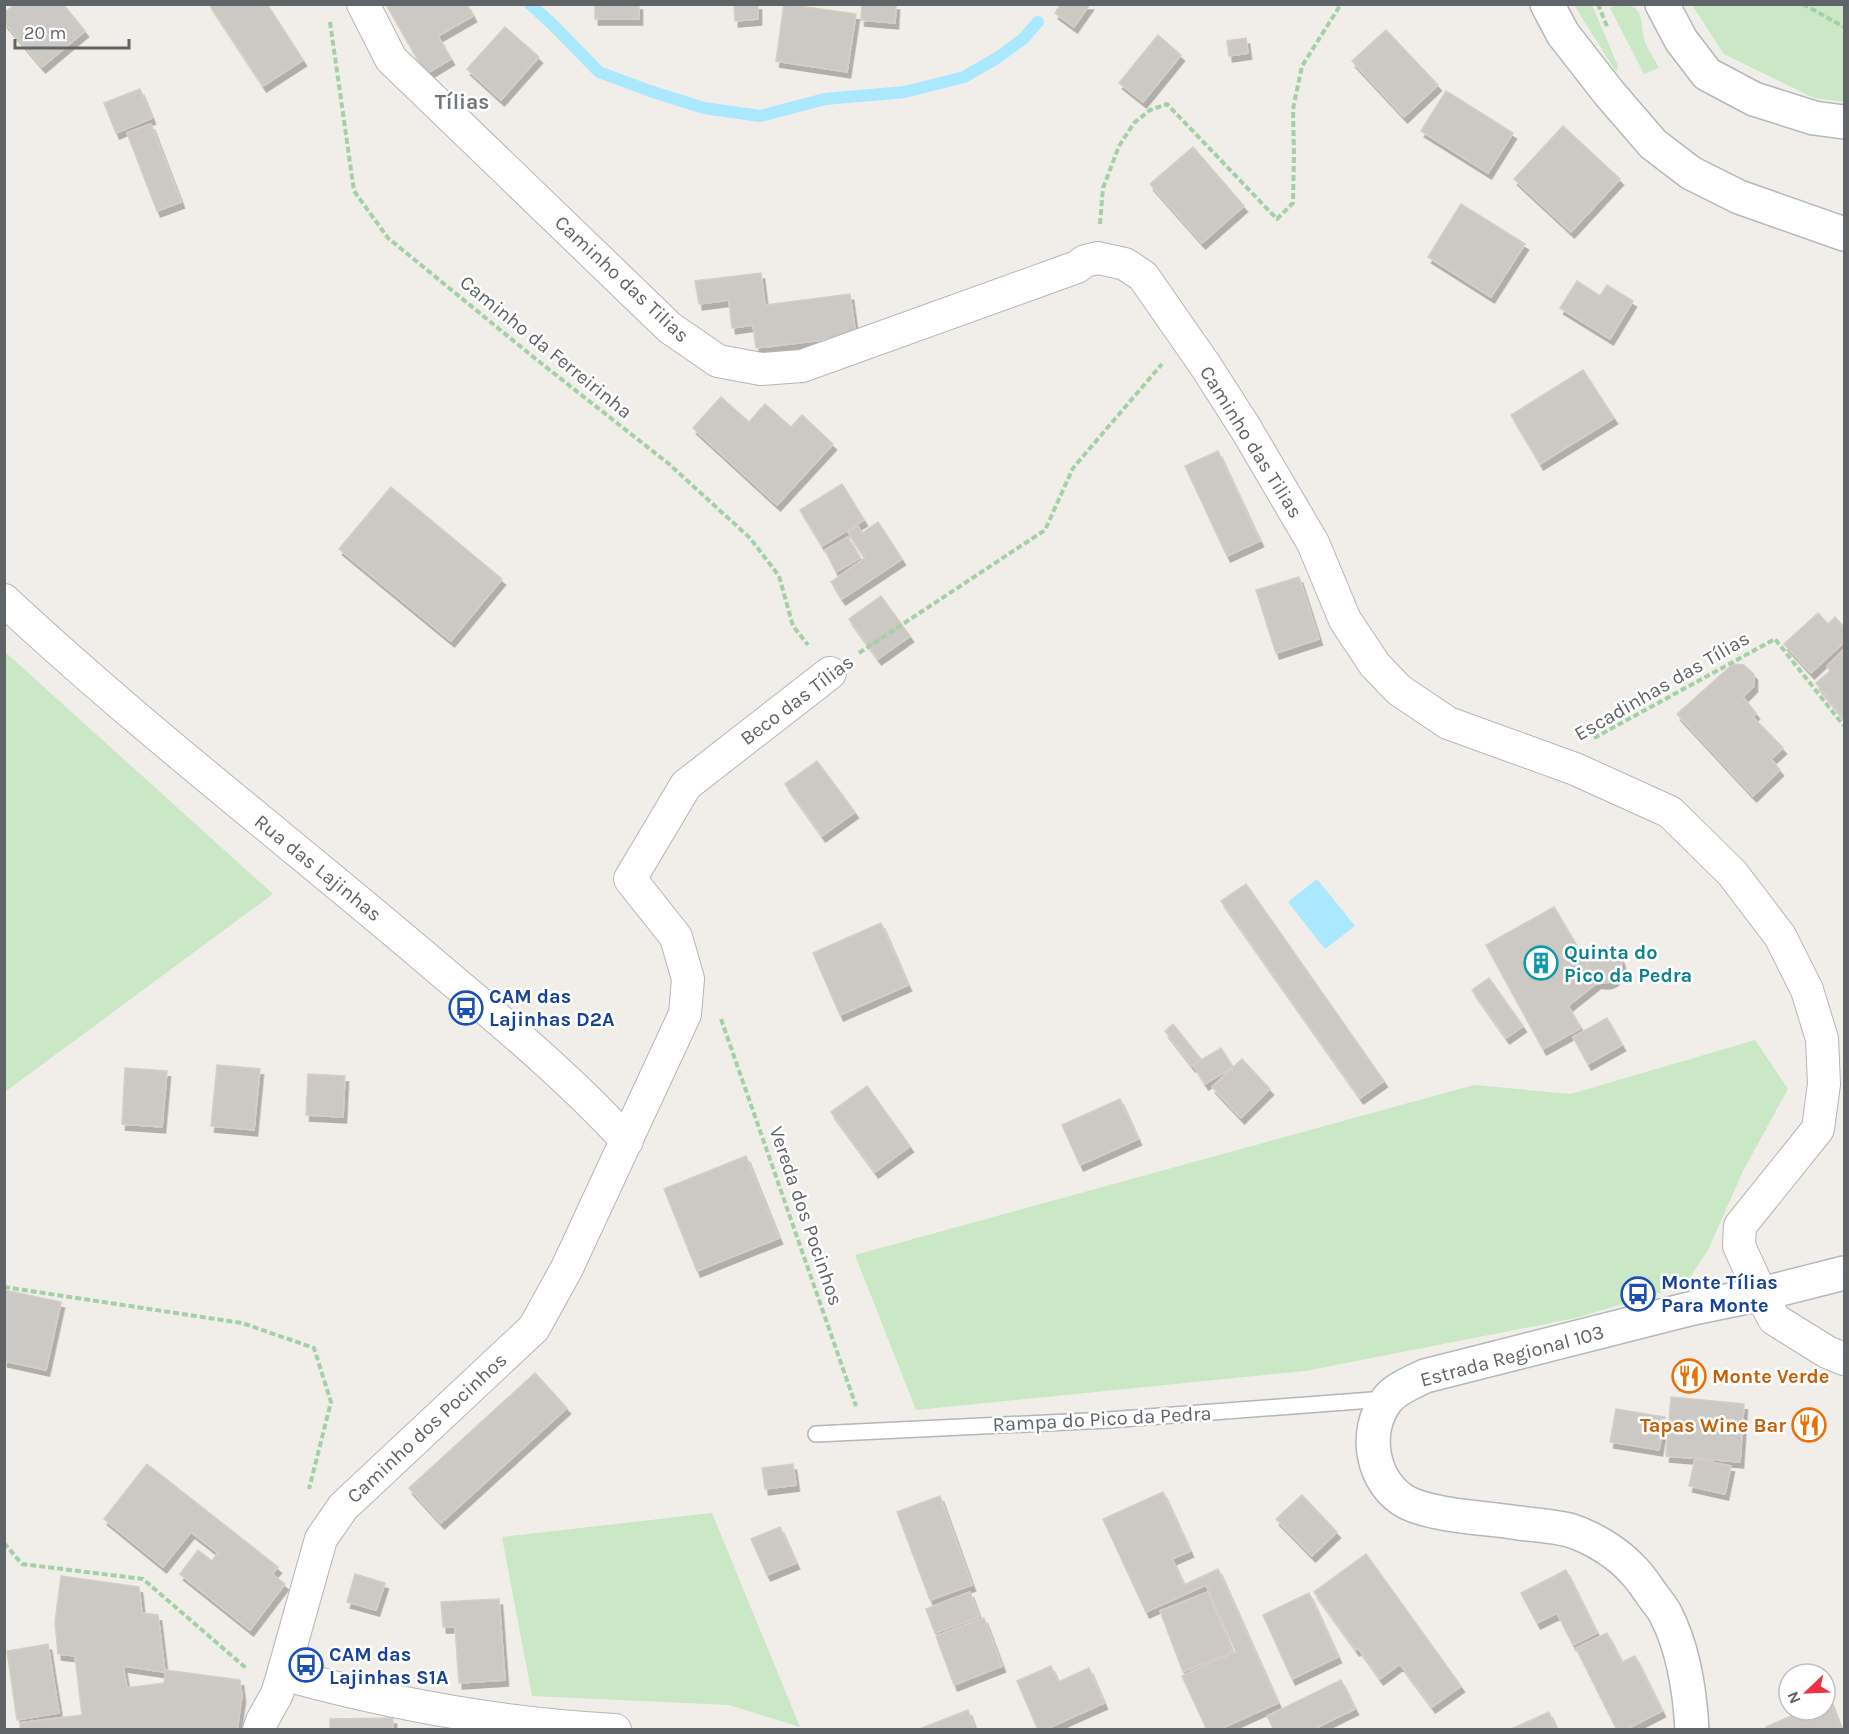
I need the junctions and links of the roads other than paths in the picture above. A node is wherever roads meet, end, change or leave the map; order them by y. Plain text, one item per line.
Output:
1 (363, 4) edge
2 (1547, 4) edge
3 (1662, 4) edge
4 (1845, 122) edge
5 (1845, 234) edge
6 (4, 600) edge
7 (830, 673) road end
8 (627, 1141) junction
9 (1845, 1273) edge
10 (1761, 1294) junction
11 (1845, 1359) edge
12 (1387, 1399) junction
13 (816, 1434) dead end
14 (280, 1684) junction
15 (260, 1730) edge
16 (615, 1730) edge
17 (1692, 1730) edge

1 - 10 street, Caminho das Tilias
2 - 5 main road
3 - 4 main road
6 - 8 street, Rua das Lajinhas
7 - 8 street, Beco das Tílias
8 - 14 street, Caminho dos Pocinhos
9 - 10 main road, Estrada Regional 103
10 - 11 street, Caminho das Tilias
10 - 12 main road, Estrada Regional 103
12 - 13 lane, Rampa do Pico da Pedra
12 - 17 main road
14 - 15 street, Caminho dos Pocinhos
14 - 16 street

